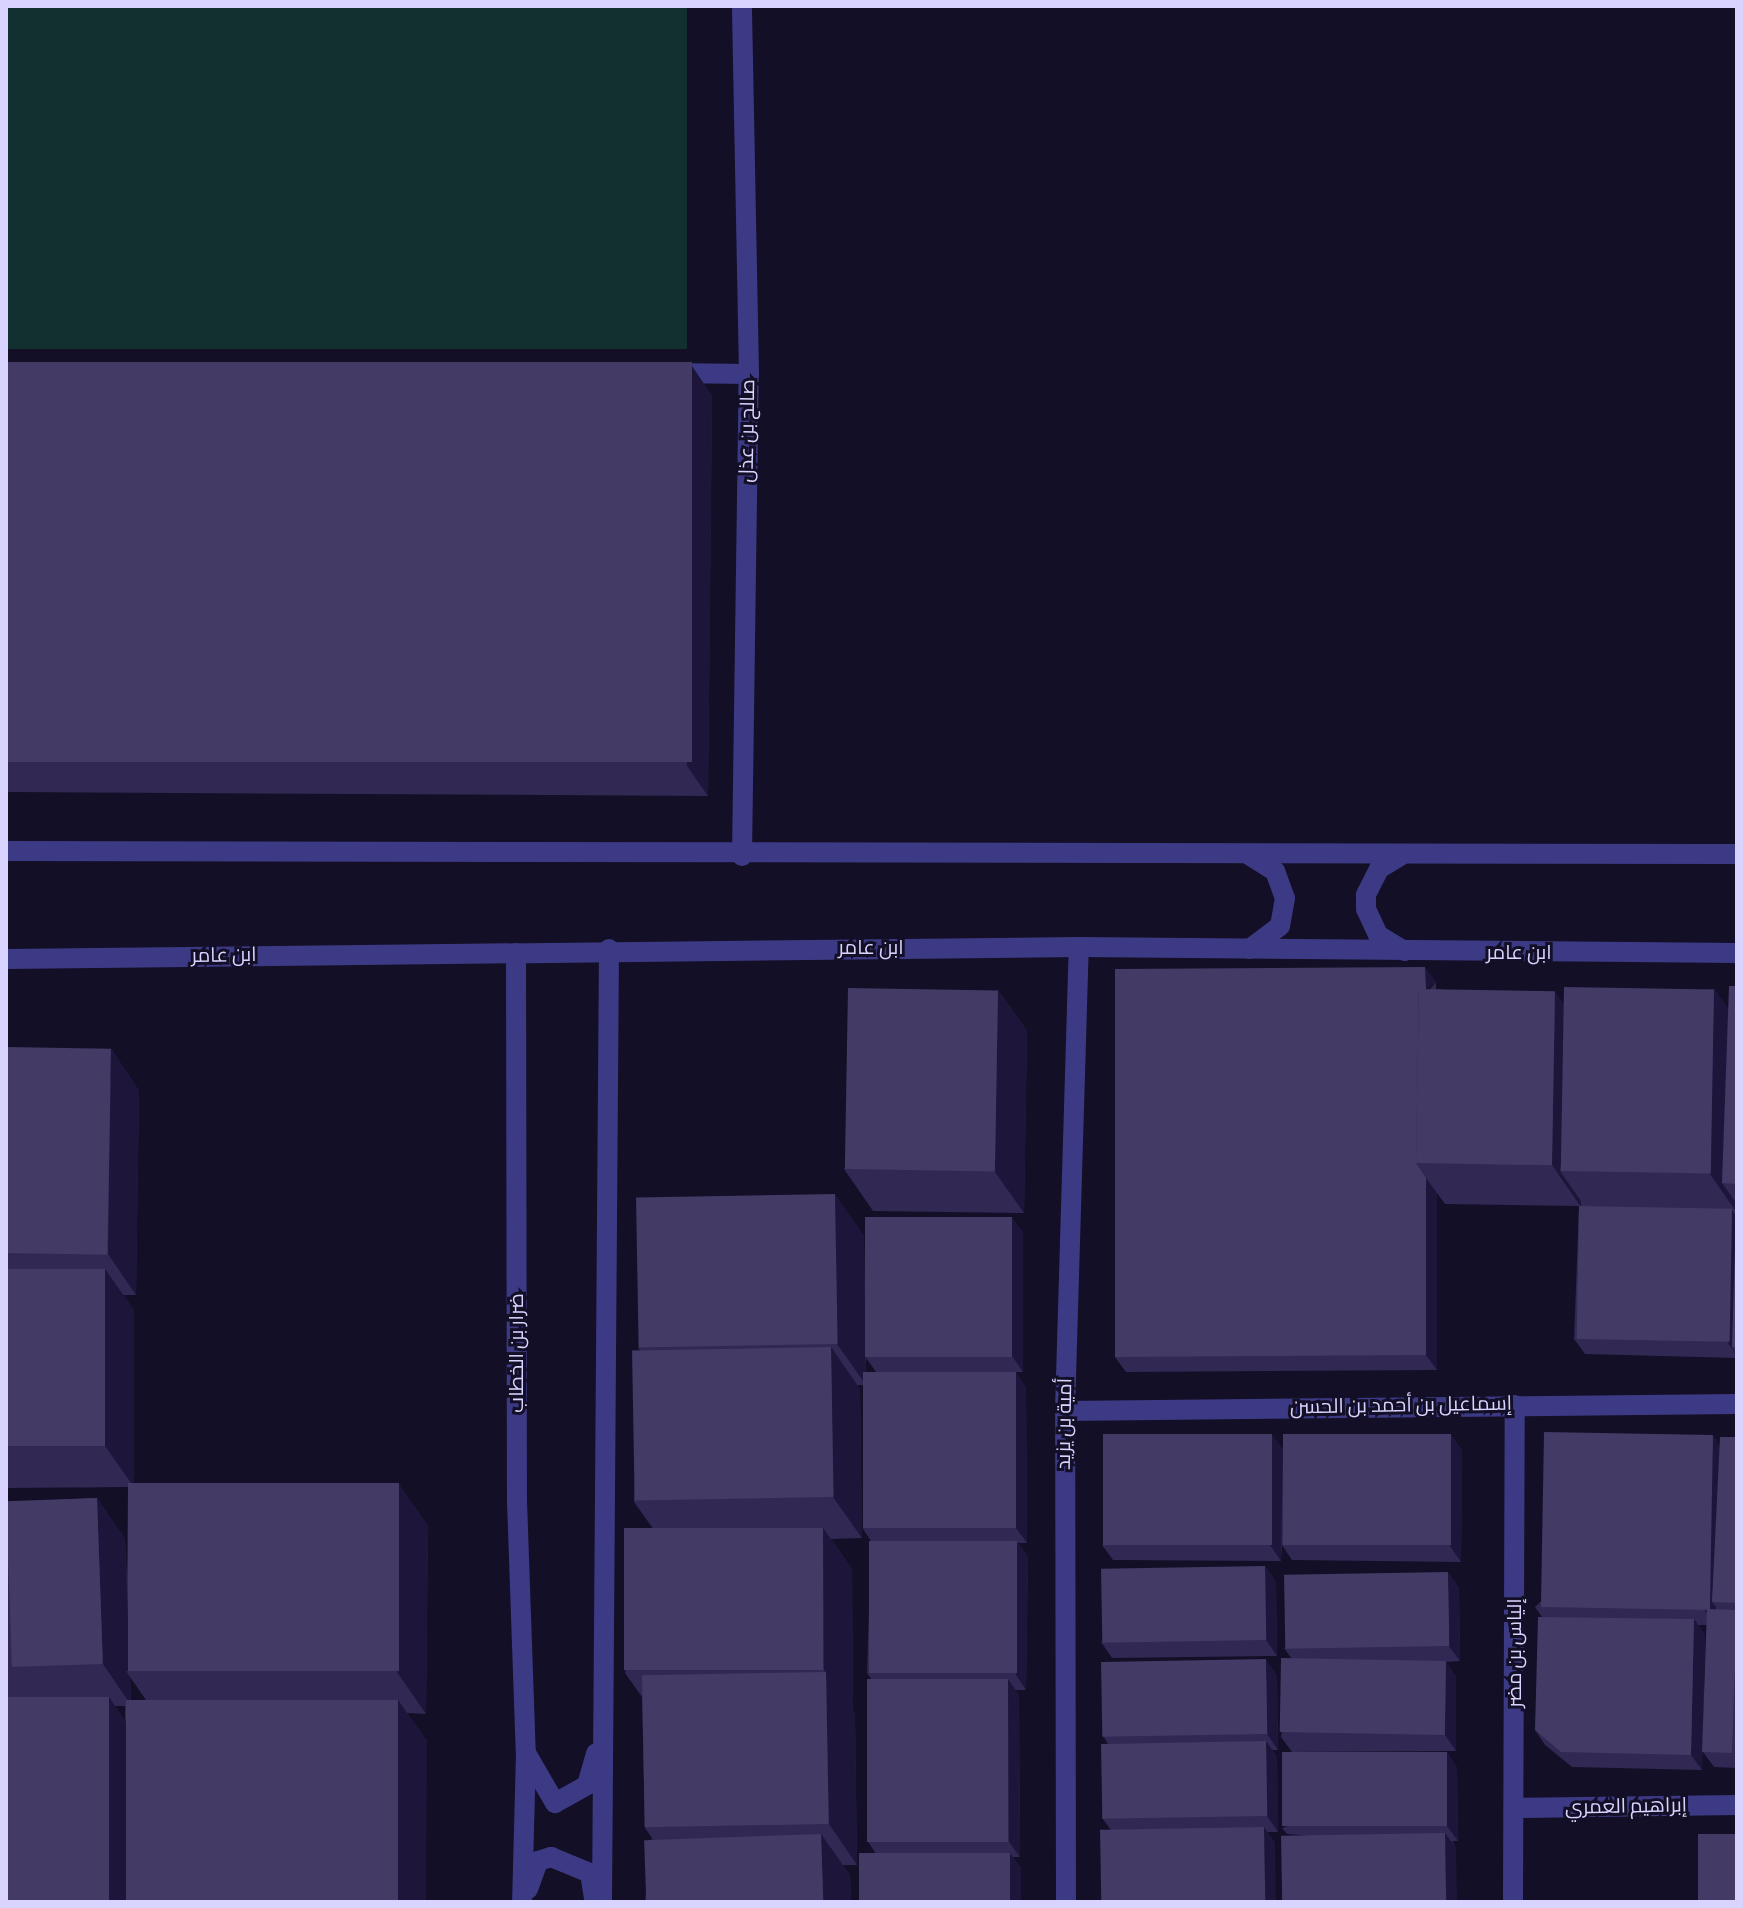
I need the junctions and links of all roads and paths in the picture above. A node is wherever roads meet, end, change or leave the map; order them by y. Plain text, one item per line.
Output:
1 (742, 6) edge
2 (640, 373) edge
3 (749, 374) junction
4 (6, 851) edge
5 (1236, 853) junction
6 (1418, 854) junction
7 (1737, 854) edge
8 (742, 856) junction
9 (1079, 947) junction
10 (609, 949) junction
11 (1230, 951) junction
12 (516, 953) junction
13 (1416, 953) junction
14 (1737, 953) edge
15 (6, 959) edge
16 (1737, 1404) edge
17 (1515, 1405) junction
18 (1065, 1411) junction
19 (604, 1722) junction
20 (526, 1753) junction
21 (1737, 1805) edge
22 (1515, 1808) junction
23 (524, 1902) edge
24 (595, 1902) edge
25 (602, 1902) edge
26 (1066, 1902) edge
27 (1513, 1902) edge

1 - 3 street, صالح بن عذل
2 - 3 street
3 - 8 street, صالح بن عذل
4 - 8 street
5 - 6 street
5 - 8 street
5 - 11 street
6 - 7 street
6 - 13 street
9 - 10 street, ابن عامر
9 - 11 street, ابن عامر
9 - 18 street, أمية بن يزيد
10 - 12 street, ابن عامر
10 - 19 street, ضرار بن الخطاب
11 - 13 street, ابن عامر
12 - 15 street, ابن عامر
12 - 20 street, ضرار بن الخطاب
13 - 14 street, ابن عامر
16 - 17 street, إسماعيل بن أحمد بن الحسن
17 - 18 street, إسماعيل بن أحمد بن الحسن
17 - 22 street, إلياس بن مضر
18 - 26 street, أمية بن يزيد
19 - 20 street, ضرار بن الخطاب
19 - 25 street, ضرار بن الخطاب
20 - 23 street, ضرار بن الخطاب
21 - 22 street, إبراهيم العمري
22 - 27 street, إلياس بن مضر
23 - 24 street, ضرار بن الخطاب

